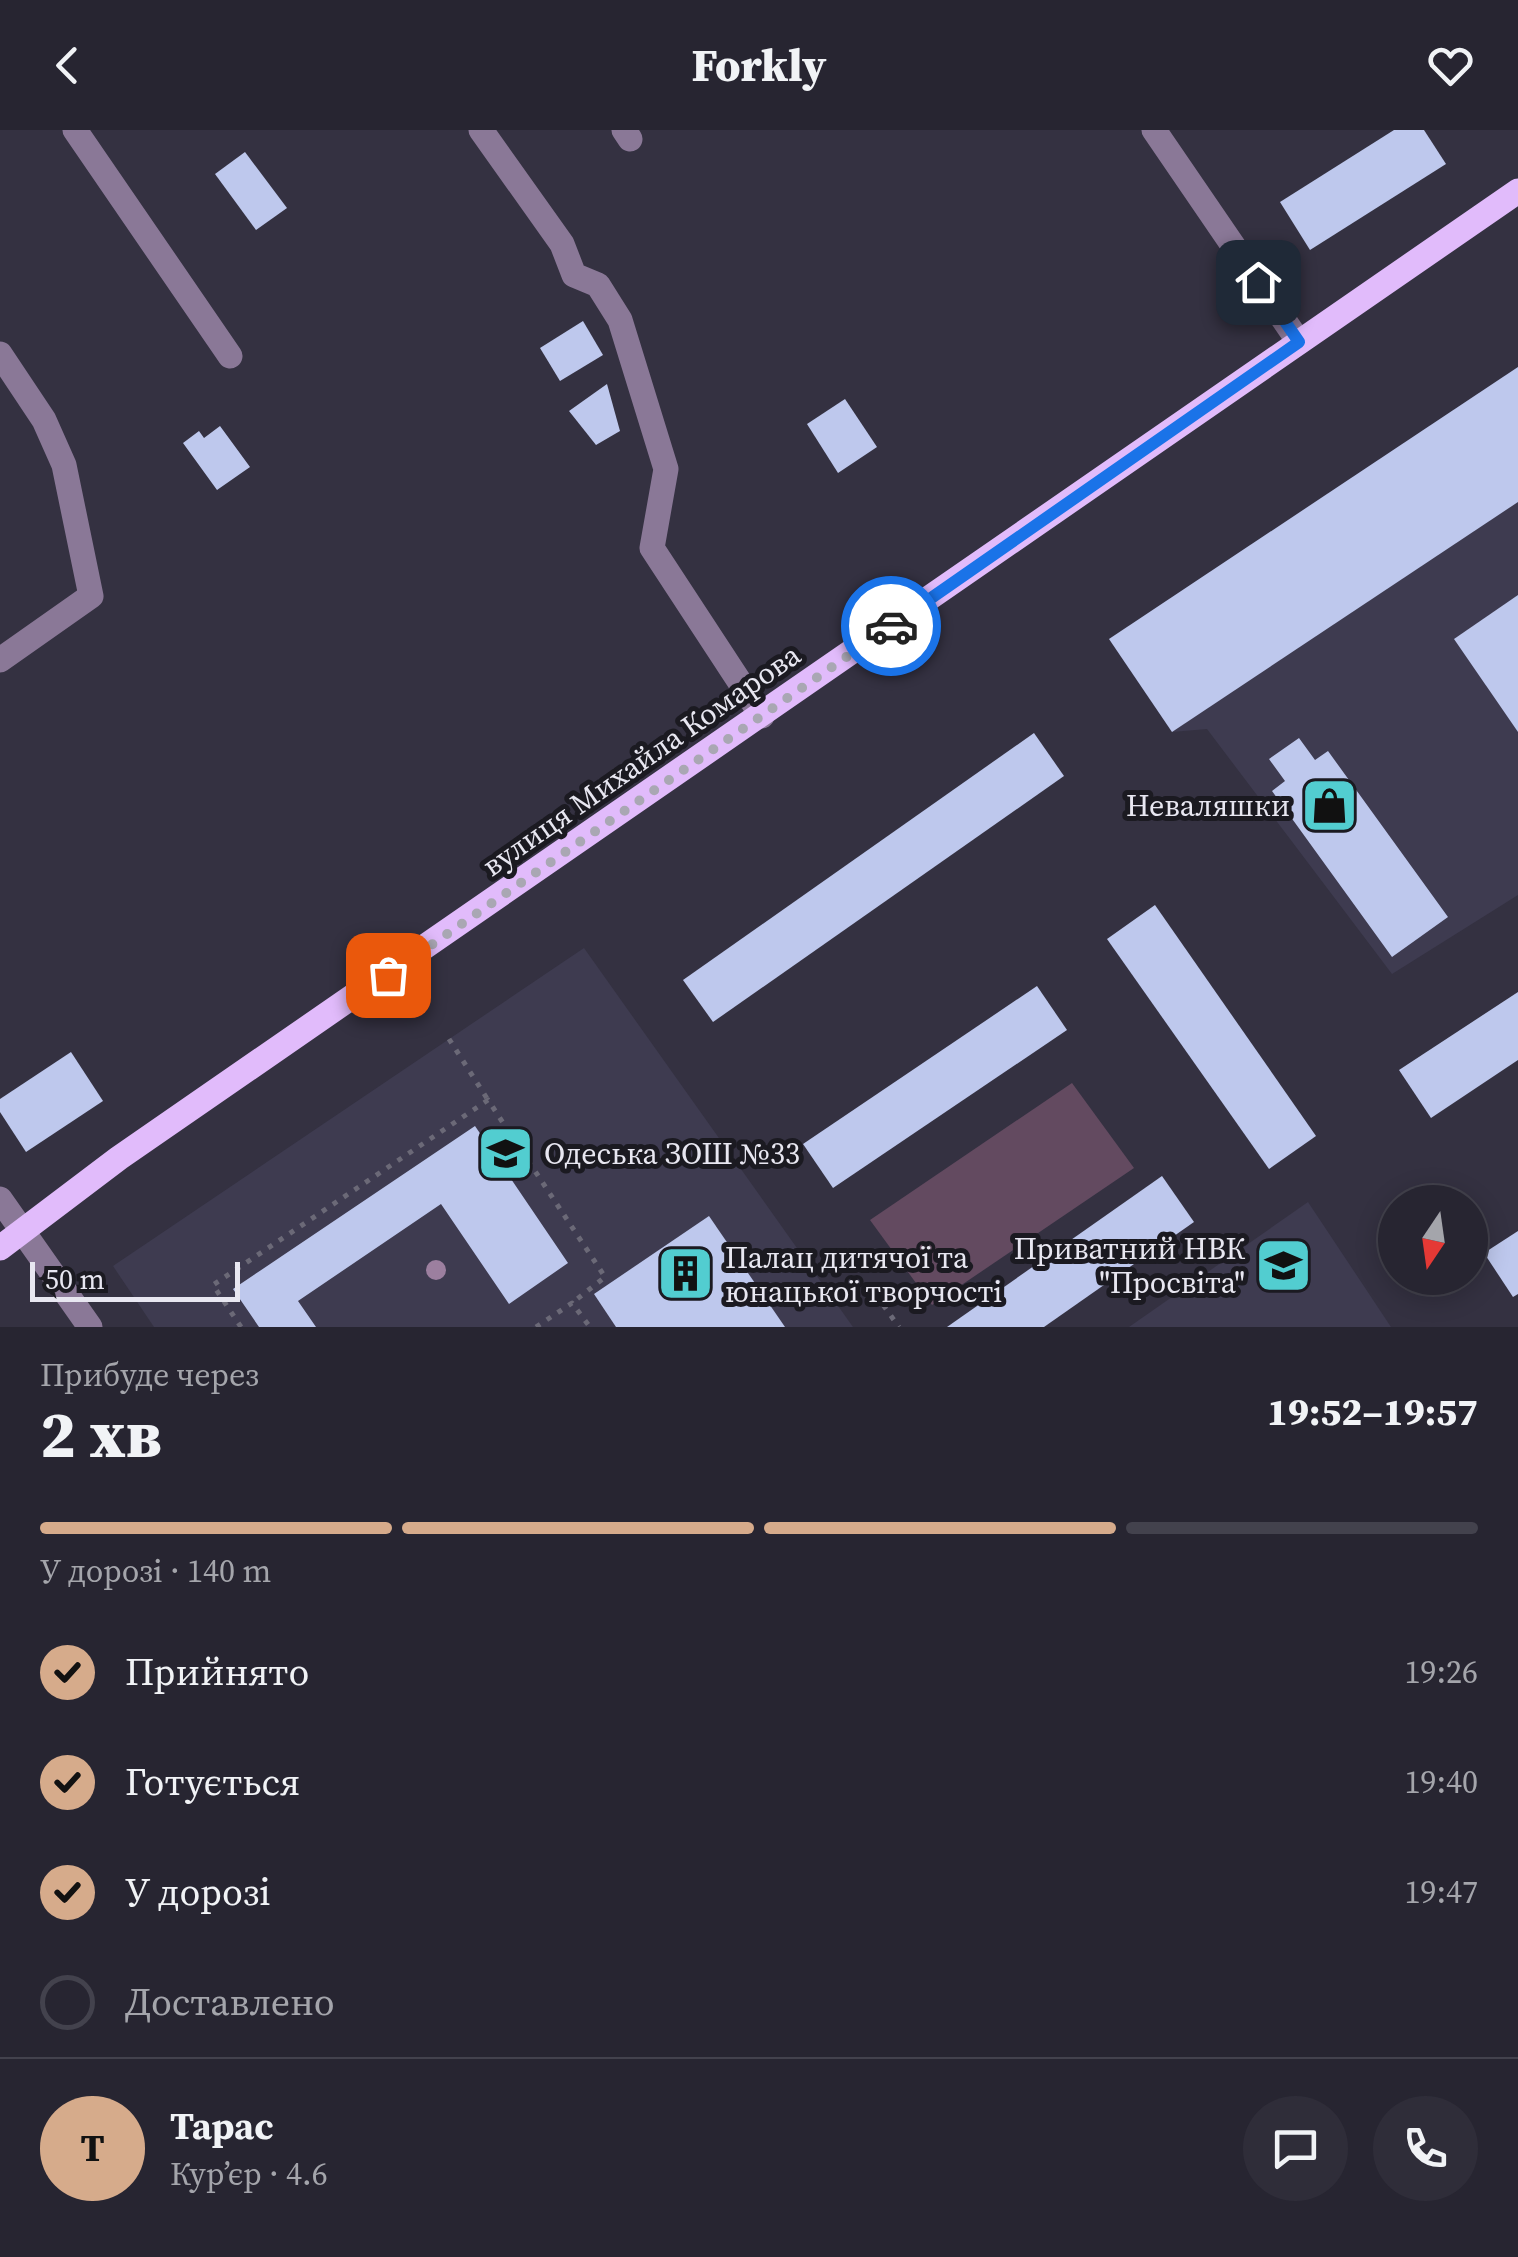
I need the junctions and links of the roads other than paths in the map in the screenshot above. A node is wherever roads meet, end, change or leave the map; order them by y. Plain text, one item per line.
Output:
1 (76, 130) edge
2 (481, 130) edge
3 (1154, 130) edge
4 (1518, 191) edge
5 (1299, 342) junction
6 (0, 354) edge
7 (230, 356) dead end
8 (0, 660) edge
9 (762, 716) junction
10 (0, 1200) edge
11 (24, 1232) junction
12 (0, 1248) edge
13 (90, 1327) edge

1 - 7 street
2 - 9 street
3 - 5 street
4 - 5 main road, вулиця Михайла Комарова
5 - 9 main road, вулиця Михайла Комарова
6 - 8 street
9 - 11 main road, вулиця Михайла Комарова
10 - 11 street
11 - 12 main road, вулиця Михайла Комарова
11 - 13 street

